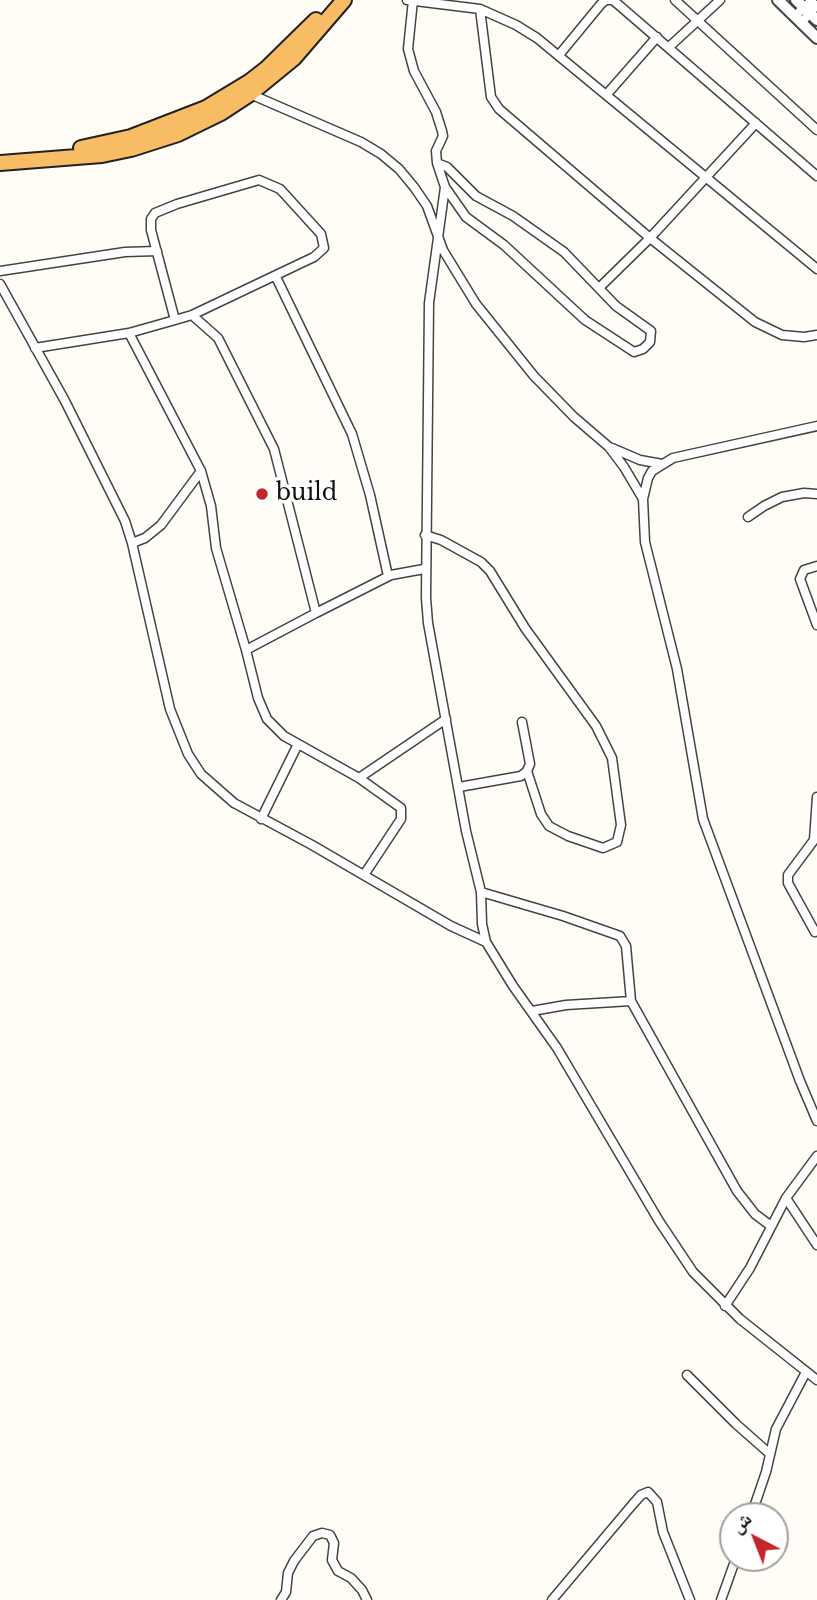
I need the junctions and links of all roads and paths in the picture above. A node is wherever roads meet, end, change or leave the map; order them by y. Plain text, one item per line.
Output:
1 (333, 0) edge
2 (344, 0) edge
3 (675, 0) edge
4 (720, 0) edge
5 (778, 0) edge
6 (411, 1) edge
7 (809, 8) edge
8 (480, 9) junction
9 (798, 20) junction
10 (697, 21) junction
11 (657, 37) junction
12 (817, 38) edge
13 (669, 47) junction
14 (559, 55) junction
15 (250, 94) junction
16 (607, 94) junction
17 (756, 122) junction
18 (817, 130) edge
19 (0, 153) edge
20 (0, 163) edge
21 (437, 163) junction
22 (817, 176) edge
23 (706, 177) junction
24 (444, 187) junction
25 (437, 232) junction
26 (650, 238) junction
27 (157, 251) junction
28 (817, 269) edge
29 (0, 271) edge
30 (276, 277) junction
31 (0, 284) edge
32 (598, 288) junction
33 (192, 315) junction
34 (175, 320) junction
35 (129, 333) junction
36 (817, 335) edge
37 (35, 348) junction
38 (817, 426) edge
39 (609, 447) junction
40 (662, 464) junction
41 (201, 471) junction
42 (817, 494) edge
43 (643, 499) junction
44 (748, 517) dead end
45 (425, 535) junction
46 (132, 543) junction
47 (817, 566) edge
48 (424, 569) junction
49 (388, 576) junction
50 (316, 613) junction
51 (817, 625) edge
52 (246, 650) junction
53 (446, 719) junction
54 (522, 722) dead end
55 (298, 744) junction
56 (527, 771) junction
57 (359, 778) junction
58 (459, 787) junction
59 (817, 797) edge
60 (261, 819) junction
61 (364, 875) junction
62 (481, 891) junction
63 (816, 933) edge
64 (486, 942) junction
65 (631, 1001) junction
66 (532, 1012) junction
67 (817, 1121) edge
68 (817, 1156) edge
69 (786, 1198) junction
70 (771, 1226) junction
71 (817, 1245) edge
72 (725, 1306) junction
73 (806, 1372) junction
74 (687, 1375) dead end
75 (817, 1380) edge
76 (770, 1454) junction
77 (755, 1502) edge
78 (731, 1572) edge
79 (281, 1600) edge
80 (367, 1600) edge
81 (552, 1600) edge
82 (690, 1600) edge
83 (720, 1600) edge

1 - 19 highway
2 - 15 highway
3 - 10 street
4 - 10 street
5 - 9 street
6 - 8 street
6 - 21 street
7 - 9 street
8 - 14 street
8 - 26 street
9 - 12 street
10 - 13 street
10 - 18 street
11 - 13 street
11 - 14 street
11 - 16 street
13 - 17 street
14 - 16 street
15 - 20 highway
15 - 25 street
16 - 23 street
17 - 22 street
17 - 23 street
21 - 24 street
21 - 32 street
23 - 26 street
23 - 28 street
24 - 25 street
24 - 32 street
25 - 39 street
25 - 45 street
26 - 32 street
26 - 36 street
27 - 29 street
27 - 30 street
27 - 34 street
30 - 33 street
30 - 49 street
31 - 37 street
33 - 34 street
33 - 50 street
34 - 35 street
35 - 37 street
35 - 41 street
37 - 46 street
38 - 40 street
39 - 40 street
39 - 43 street
40 - 43 street
41 - 46 street
41 - 52 street
42 - 44 street
43 - 67 street
45 - 48 street
45 - 56 street
46 - 60 street
47 - 51 street
48 - 49 street
48 - 53 street
49 - 50 street
50 - 52 street
52 - 55 street
53 - 57 street
53 - 58 street
54 - 56 street
55 - 57 street
55 - 60 street
56 - 58 street
57 - 61 street
58 - 62 street
59 - 63 street
60 - 61 street
61 - 64 street
62 - 64 street
62 - 65 street
64 - 66 street
65 - 66 street
65 - 70 street
66 - 72 street
68 - 69 street
69 - 70 street
69 - 71 street
70 - 72 street
72 - 73 street
73 - 75 street
73 - 76 street
74 - 76 street
76 - 77 street
78 - 83 street
79 - 80 street
81 - 82 street

